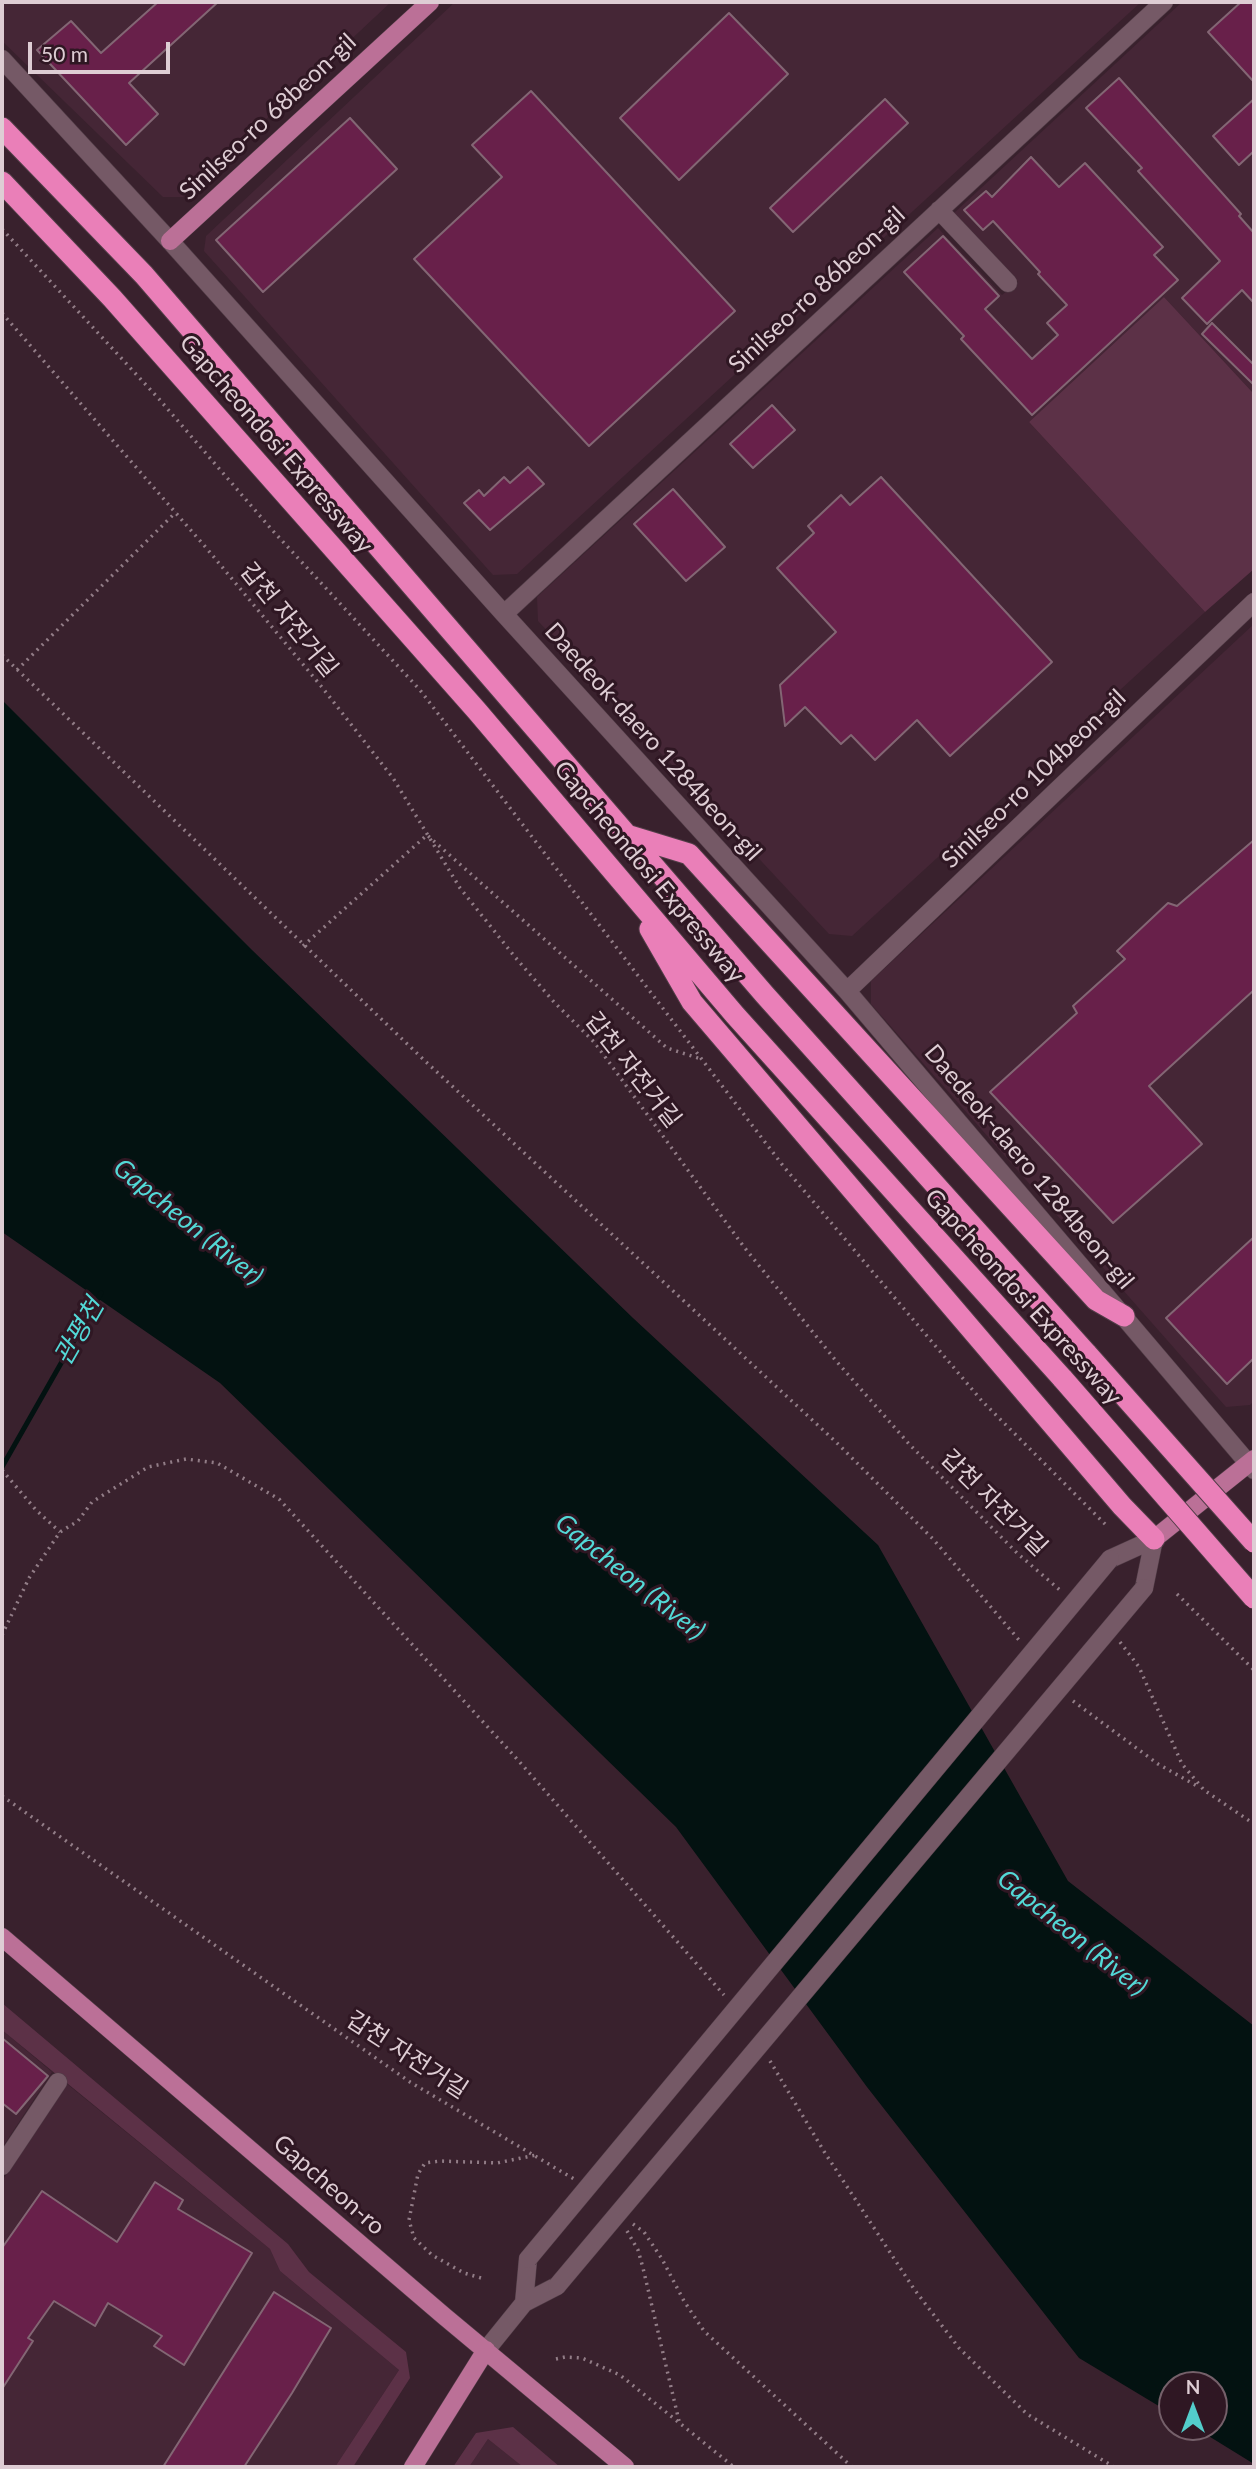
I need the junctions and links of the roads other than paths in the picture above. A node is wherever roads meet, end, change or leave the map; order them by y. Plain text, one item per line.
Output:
1 (430, 2) edge
2 (1164, 2) edge
3 (2, 59) edge
4 (2, 128) edge
5 (2, 182) edge
6 (939, 210) junction
7 (170, 241) junction
8 (1008, 283) dead end
9 (1254, 602) edge
10 (504, 614) junction
11 (629, 836) junction
12 (622, 882) junction
13 (847, 991) junction
14 (1124, 1316) junction
15 (1253, 1464) edge
16 (1154, 1539) junction
17 (1254, 1542) edge
18 (1254, 1598) edge
19 (2, 1937) edge
20 (58, 2082) dead end
21 (2, 2166) edge
22 (524, 2303) junction
23 (486, 2350) junction
24 (413, 2467) edge
25 (625, 2467) edge

1 - 7 main road, Sinilseo-ro 68beon-gil
2 - 6 street, Sinilseo-ro 86beon-gil
3 - 7 street, Daedeok-daero 1284beon-gil
4 - 11 highway, Gapcheondosi Expressway
5 - 12 highway, Gapcheondosi Expressway
6 - 8 street
6 - 10 street, Sinilseo-ro 86beon-gil
7 - 10 street, Daedeok-daero 1284beon-gil
9 - 13 street, Sinilseo-ro 104beon-gil
10 - 13 street, Daedeok-daero 1284beon-gil
11 - 14 highway
11 - 17 highway, Gapcheondosi Expressway, bridge
12 - 16 highway
12 - 18 highway, Gapcheondosi Expressway, bridge
13 - 14 street, Daedeok-daero 1284beon-gil
14 - 15 street, Daedeok-daero 1284beon-gil
15 - 16 main road
16 - 22 street, bridge
16 - 22 street, bridge
19 - 23 main road, Gapcheon-ro
20 - 21 street
22 - 23 street
23 - 24 main road
23 - 25 main road, Gapcheon-ro

